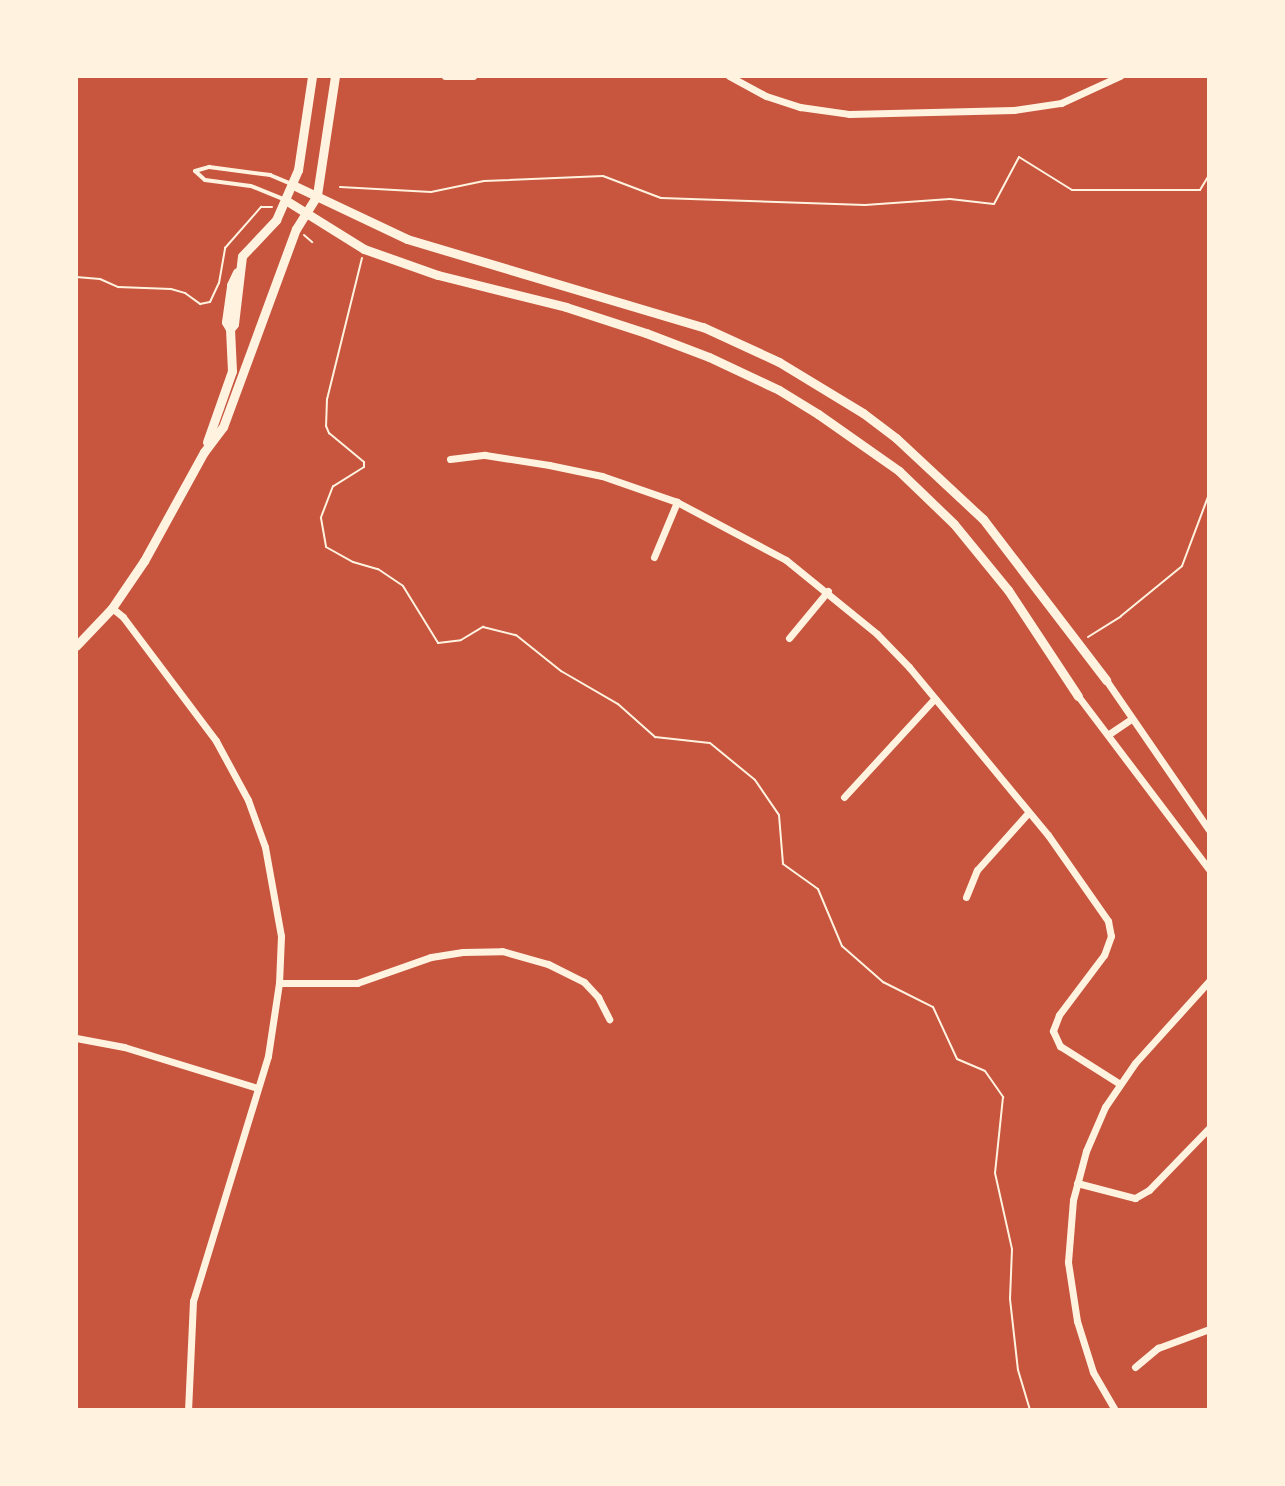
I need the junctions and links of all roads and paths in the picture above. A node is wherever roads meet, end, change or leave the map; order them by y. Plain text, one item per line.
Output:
1 (312, 76) edge
2 (335, 76) edge
3 (445, 76) edge
4 (473, 76) edge
5 (729, 76) edge
6 (1120, 76) edge
7 (1209, 175) edge
8 (293, 185) junction
9 (340, 187) dead end
10 (317, 195) junction
11 (287, 201) junction
12 (279, 214) junction
13 (306, 215) junction
14 (296, 229) junction
15 (312, 242) dead end
16 (364, 249) junction
17 (76, 277) edge
18 (204, 452) junction
19 (450, 459) dead end
20 (1209, 494) edge
21 (677, 502) junction
22 (654, 557) dead end
23 (828, 591) junction
24 (112, 608) junction
25 (789, 638) dead end
26 (1080, 642) junction
27 (76, 646) edge
28 (1106, 680) joint
29 (1078, 696) joint
30 (935, 698) junction
31 (1131, 719) junction
32 (1109, 734) junction
33 (844, 797) dead end
34 (1028, 813) junction
35 (1209, 830) edge
36 (1209, 869) edge
37 (966, 897) dead end
38 (1209, 981) edge
39 (279, 983) junction
40 (609, 1019) dead end
41 (76, 1038) edge
42 (1120, 1084) junction
43 (257, 1088) junction
44 (1209, 1128) edge
45 (1077, 1183) junction
46 (1209, 1329) edge
47 (1135, 1367) dead end
48 (188, 1410) edge
49 (1030, 1410) edge
50 (1115, 1410) edge

1 - 8 street
2 - 10 street
3 - 4 street
5 - 6 street
7 - 9 path
8 - 10 street
8 - 11 street
8 - 11 lane
10 - 13 street
10 - 26 street
11 - 12 street
11 - 13 street
12 - 17 path
12 - 18 street
13 - 14 street
13 - 16 street
14 - 15 path
14 - 18 street
16 - 29 street
16 - 49 path
18 - 24 street
19 - 21 street
20 - 26 path
21 - 22 street
21 - 23 street
23 - 25 street
23 - 30 street
24 - 27 street
24 - 39 street
26 - 28 street
28 - 31 street
29 - 32 street
30 - 33 street
30 - 34 street
31 - 32 street
31 - 35 street
32 - 36 street
34 - 37 street
34 - 42 street
38 - 42 street
39 - 40 street
39 - 43 street
41 - 43 street
42 - 45 street
43 - 48 street
44 - 45 street
45 - 50 street
46 - 47 street

